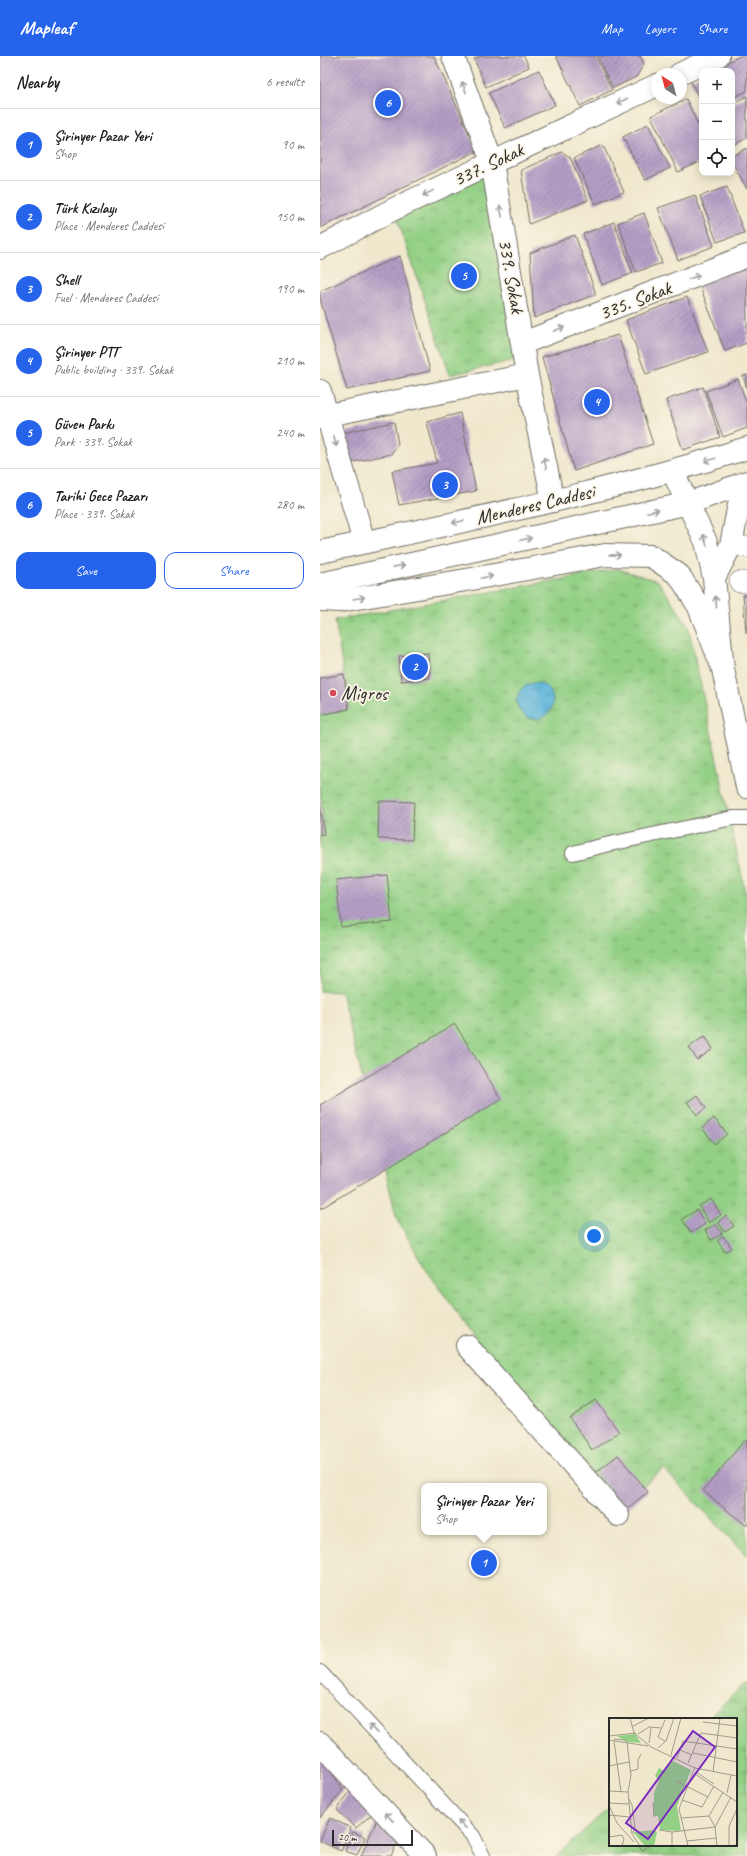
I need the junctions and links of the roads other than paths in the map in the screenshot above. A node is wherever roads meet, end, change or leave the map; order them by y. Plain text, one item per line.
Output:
1 (453, 56) edge
2 (718, 56) edge
3 (687, 71) edge
4 (651, 88) edge
5 (492, 162) junction
6 (320, 248) edge
7 (747, 256) edge
8 (523, 343) junction
9 (527, 375) junction
10 (320, 391) edge
11 (328, 415) junction
12 (747, 448) edge
13 (673, 472) junction
14 (745, 483) edge
15 (554, 501) junction
16 (689, 503) junction
17 (364, 542) junction
18 (320, 552) edge
19 (714, 578) junction
20 (320, 584) edge
21 (320, 600) edge
22 (723, 669) junction
23 (747, 786) edge
24 (747, 818) edge
25 (573, 853) dead end
26 (467, 1346) dead end
27 (618, 1515) dead end
28 (320, 1672) edge
29 (320, 1743) edge
30 (425, 1856) edge
31 (483, 1856) edge

5 -> 1 main road, 339. Sokak
2 - 3 main road
4 -> 5 main road, 337. Sokak
5 -> 6 main road, 337. Sokak
8 -> 5 main road, 339. Sokak
8 -> 7 main road, 335. Sokak
8 - 9 main road, 339. Sokak
9 - 11 main road
15 -> 9 main road, 339. Sokak
10 - 11 main road
11 -> 17 main road
12 -> 13 main road, Menderes Caddesi
13 - 15 main road, Menderes Caddesi
13 - 16 main road
14 - 16 main road, Menderes Caddesi
14 - 19 main road
15 -> 17 main road, Menderes Caddesi
19 -> 16 main road
20 -> 16 main road, Menderes Caddesi
17 - 18 main road, Menderes Caddesi
22 -> 19 main road
21 -> 22 main road
22 - 23 main road
24 - 25 lane
26 - 27 main road
31 -> 28 lane
30 -> 29 main road

